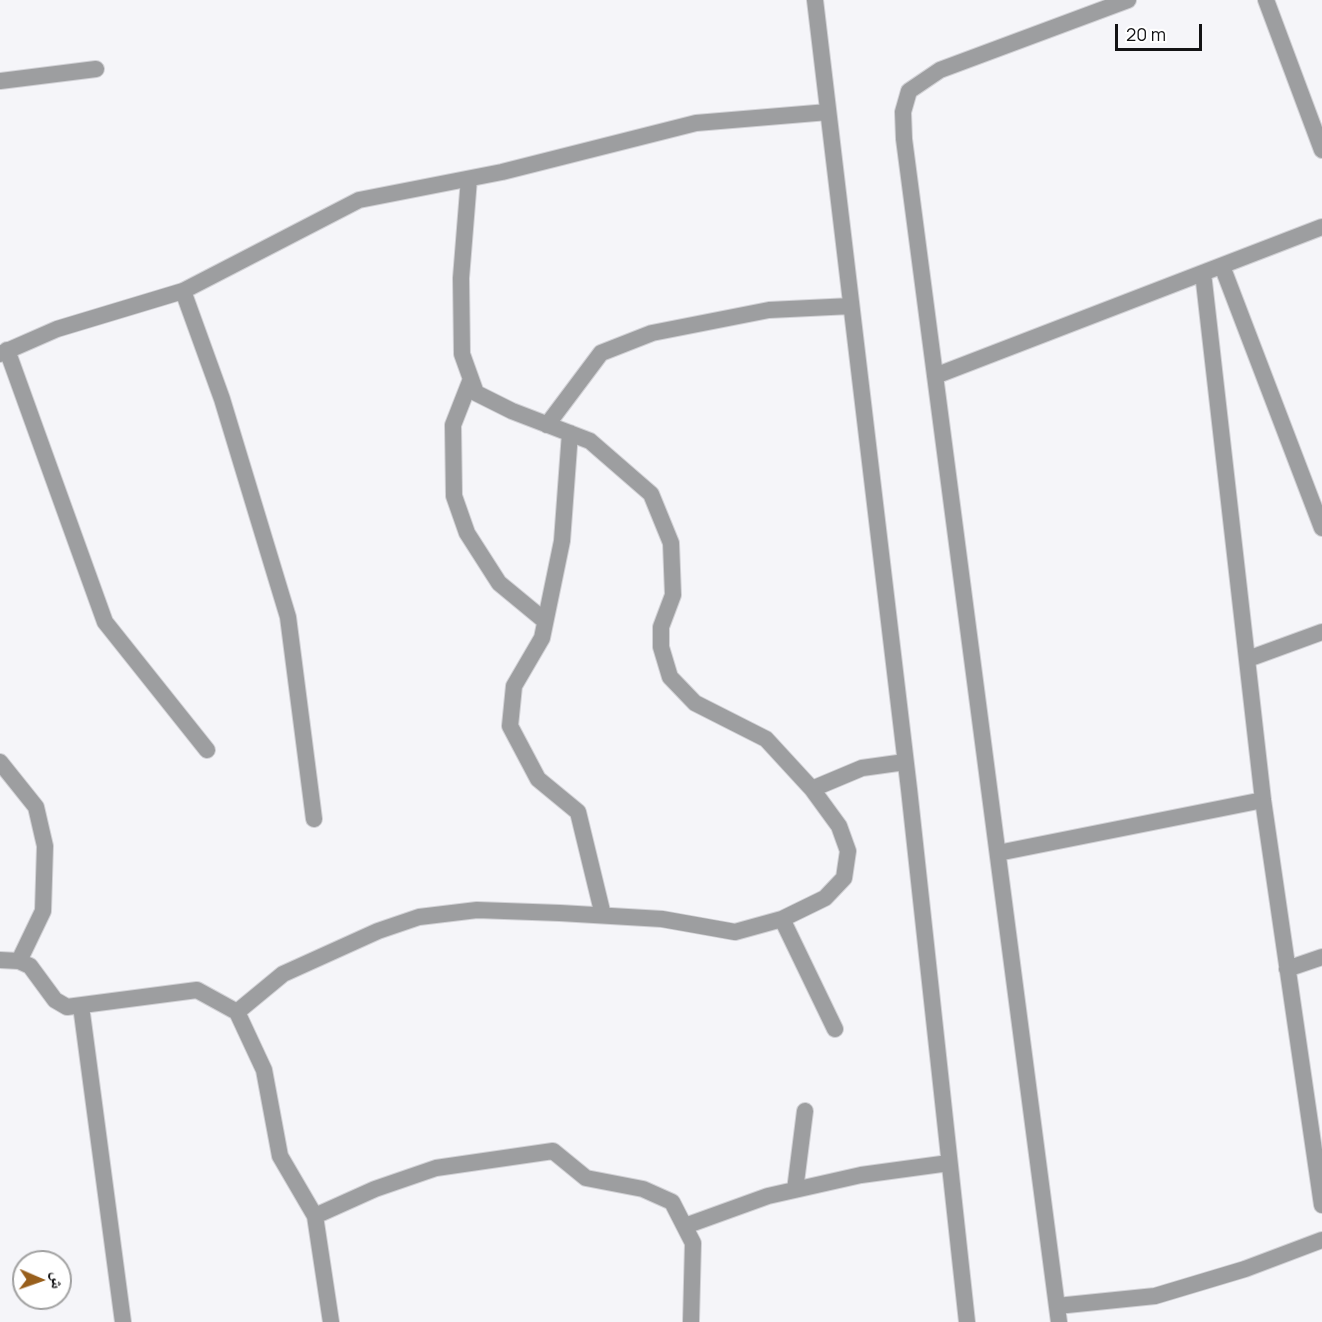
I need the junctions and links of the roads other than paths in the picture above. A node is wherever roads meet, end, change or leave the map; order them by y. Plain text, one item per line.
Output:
1 (815, 0) edge
2 (1128, 0) edge
3 (1266, 0) edge
4 (96, 69) dead end
5 (0, 81) edge
6 (828, 112) junction
7 (1322, 150) edge
8 (469, 178) junction
9 (1322, 228) edge
10 (1222, 266) junction
11 (1203, 273) junction
12 (183, 291) junction
13 (851, 306) junction
14 (4, 352) edge
15 (935, 376) junction
16 (471, 379) junction
17 (547, 425) junction
18 (570, 433) junction
19 (1318, 504) edge
20 (1322, 528) edge
21 (545, 621) junction
22 (1322, 632) edge
23 (1248, 659) junction
24 (207, 750) dead end
25 (0, 762) edge
26 (905, 762) junction
27 (812, 789) junction
28 (1263, 800) junction
29 (314, 819) dead end
30 (998, 854) junction
31 (603, 915) junction
32 (782, 919) junction
33 (1322, 957) edge
34 (0, 960) edge
35 (19, 961) junction
36 (1287, 969) junction
37 (81, 1006) junction
38 (237, 1012) junction
39 (835, 1029) dead end
40 (805, 1111) dead end
41 (949, 1163) junction
42 (795, 1190) junction
43 (1322, 1205) edge
44 (315, 1216) junction
45 (685, 1226) junction
46 (1322, 1240) edge
47 (1058, 1314) edge
48 (123, 1322) edge
49 (331, 1322) edge
50 (690, 1322) edge
51 (967, 1322) edge

1 - 6 street
2 - 15 street
3 - 7 street
4 - 5 street
6 - 8 street
6 - 13 street
8 - 12 street
8 - 16 street
9 - 10 street
10 - 11 street
10 - 19 street
11 - 15 street
11 - 23 street
12 - 14 street
12 - 29 street
13 - 17 street
13 - 26 street
14 - 24 street
15 - 30 street
16 - 17 street
16 - 21 street
17 - 18 street
18 - 21 street
18 - 27 street
19 - 20 street
21 - 31 street
22 - 23 street
23 - 28 street
25 - 35 street
26 - 27 street
26 - 41 street
27 - 32 street
28 - 30 street
28 - 36 street
30 - 47 street
31 - 32 street
31 - 38 street
32 - 39 street
33 - 36 street
34 - 35 street
35 - 37 street
36 - 43 street
37 - 38 street
37 - 48 street
38 - 44 street
40 - 42 street
41 - 42 street
41 - 51 street
42 - 45 street
44 - 45 street
44 - 49 street
45 - 50 street
46 - 47 street

